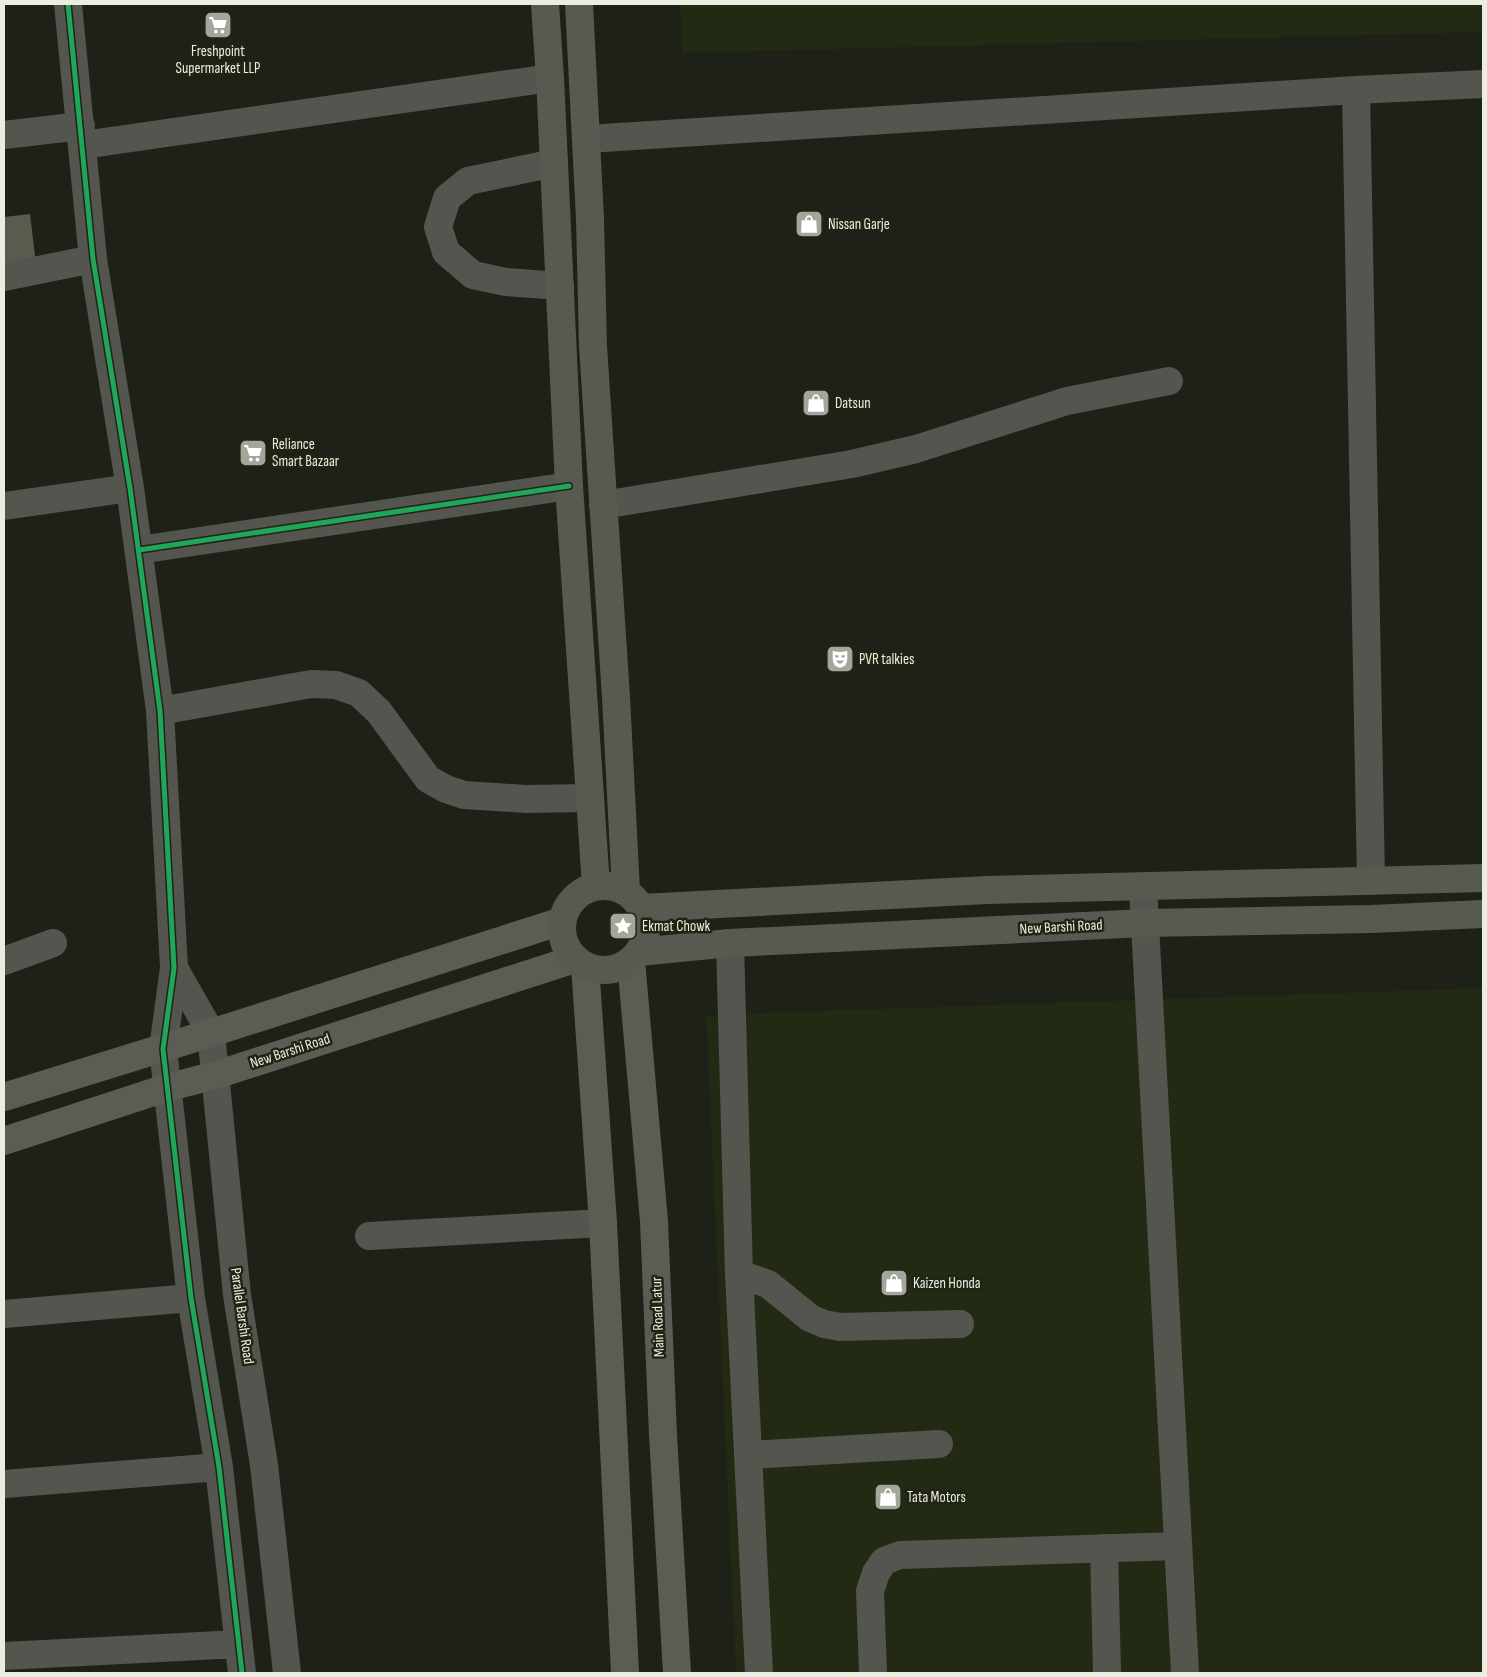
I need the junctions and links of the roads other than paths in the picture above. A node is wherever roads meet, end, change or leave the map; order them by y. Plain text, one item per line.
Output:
1 (68, 4) edge
2 (545, 4) edge
3 (579, 4) edge
4 (550, 78) junction
5 (1483, 84) edge
6 (1356, 90) junction
7 (4, 135) edge
8 (82, 136) junction
9 (587, 139) junction
10 (554, 163) junction
11 (93, 260) junction
12 (4, 277) edge
13 (560, 286) junction
14 (1169, 381) dead end
15 (569, 486) junction
16 (130, 488) junction
17 (603, 505) junction
18 (4, 506) edge
19 (139, 550) junction
20 (160, 711) junction
21 (589, 798) junction
22 (1483, 878) edge
23 (1371, 882) junction
24 (596, 886) junction
25 (1143, 886) junction
26 (634, 900) junction
27 (1483, 914) edge
28 (562, 921) junction
29 (1145, 923) junction
30 (54, 943) dead end
31 (730, 943) junction
32 (635, 956) junction
33 (4, 961) edge
34 (580, 962) junction
35 (174, 968) junction
36 (212, 1034) junction
37 (163, 1049) junction
38 (216, 1075) junction
39 (166, 1088) junction
40 (4, 1097) edge
41 (4, 1141) edge
42 (603, 1223) junction
43 (369, 1236) dead end
44 (739, 1274) junction
45 (192, 1298) junction
46 (4, 1314) edge
47 (960, 1324) dead end
48 (939, 1444) dead end
49 (748, 1455) junction
50 (218, 1467) junction
51 (4, 1484) edge
52 (1177, 1546) junction
53 (1104, 1548) junction
54 (239, 1644) junction
55 (4, 1656) edge
56 (242, 1673) edge
57 (288, 1673) edge
58 (625, 1673) edge
59 (677, 1673) edge
60 (759, 1673) edge
61 (872, 1673) edge
62 (1107, 1673) edge
63 (1185, 1673) edge

1 - 8 street
2 - 4 highway
3 - 9 highway
4 - 8 street
4 - 10 highway
5 - 6 street
6 - 9 street
6 - 23 street
7 - 8 street
8 - 11 street
9 - 17 highway
10 - 13 highway
10 - 13 street
11 - 12 street
11 - 16 street
13 - 15 highway
14 - 17 street
15 - 19 street
15 - 21 highway
16 - 18 street
16 - 19 street
17 - 26 highway
19 - 20 street
20 - 21 street
20 - 35 street
21 - 24 highway
22 - 23 highway
23 - 25 highway
24 - 26 highway
24 - 28 highway
25 - 26 highway
25 - 29 street
26 - 32 highway
27 - 29 highway, New Barshi Road
28 - 34 highway
28 - 36 main road
29 - 31 highway, New Barshi Road
29 - 52 street
30 - 33 street
31 - 32 highway, New Barshi Road
31 - 44 street
32 - 34 highway
32 - 59 main road, Main Road Latur
34 - 38 main road, New Barshi Road
34 - 42 main road
35 - 36 street, Parallel Barshi Road
35 - 37 street
36 - 37 main road
36 - 38 street, Parallel Barshi Road
37 - 39 street
37 - 40 main road
38 - 39 main road, New Barshi Road
38 - 57 street, Parallel Barshi Road
39 - 41 main road, New Barshi Road
39 - 45 street
42 - 43 street
42 - 58 main road
44 - 47 street
44 - 49 street
45 - 46 street
45 - 50 street
48 - 49 street
49 - 60 street
50 - 51 street
50 - 54 street
52 - 53 street
52 - 63 street
53 - 61 street
53 - 62 street
54 - 55 street
54 - 56 street

